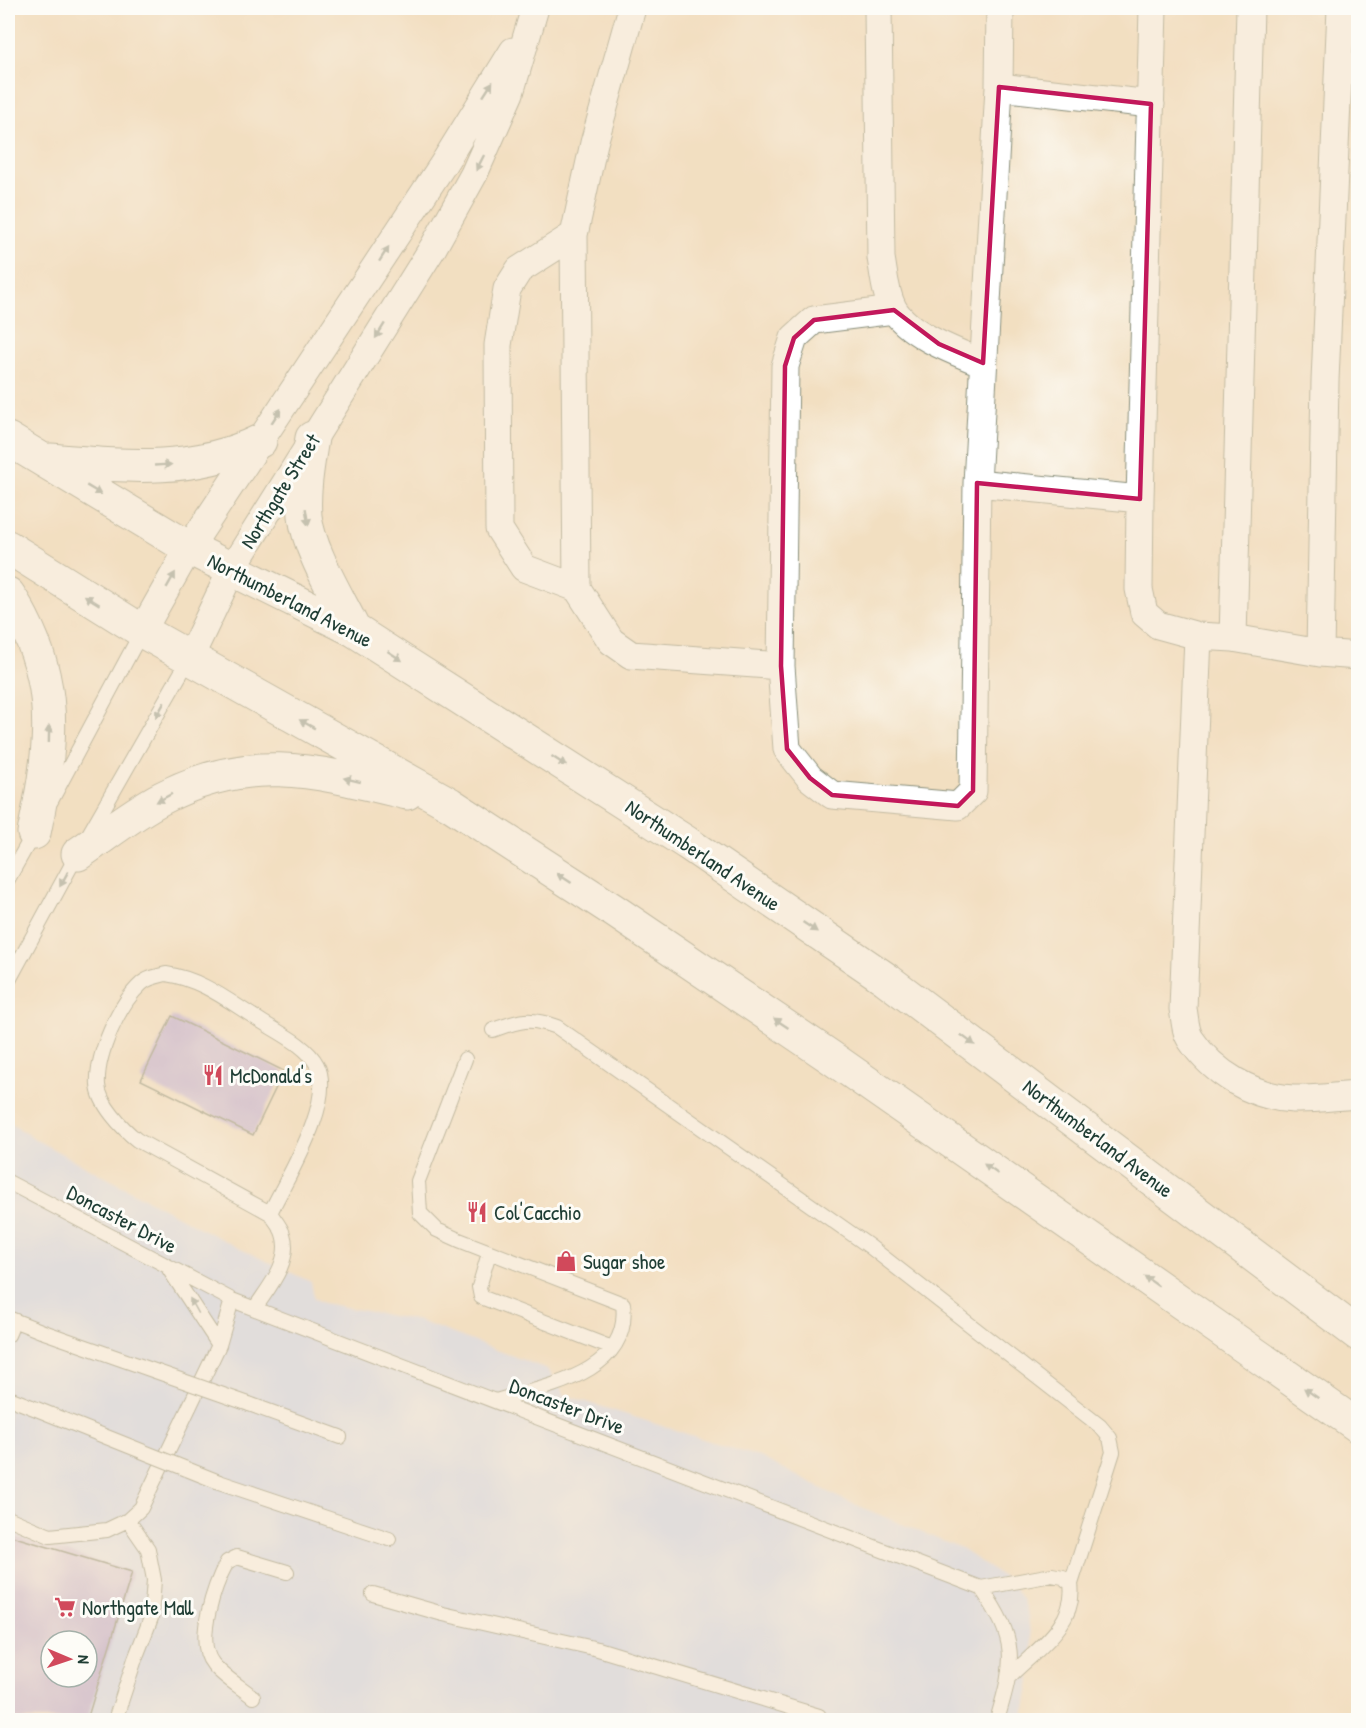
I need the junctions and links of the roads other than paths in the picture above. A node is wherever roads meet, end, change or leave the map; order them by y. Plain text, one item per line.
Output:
1 (632, 8) edge
2 (878, 8) edge
3 (1000, 8) edge
4 (1153, 8) edge
5 (1250, 8) edge
6 (1341, 8) edge
7 (531, 18) edge
8 (999, 87) junction
9 (1151, 104) junction
10 (1348, 126) edge
11 (574, 235) junction
12 (894, 310) junction
13 (983, 363) junction
14 (312, 438) junction
15 (8, 439) edge
16 (260, 441) junction
17 (42, 460) junction
18 (977, 483) junction
19 (1140, 499) junction
20 (8, 547) edge
21 (189, 548) junction
22 (232, 570) junction
23 (577, 588) junction
24 (8, 594) edge
25 (354, 630) junction
26 (142, 631) junction
27 (1198, 636) junction
28 (1233, 638) junction
29 (1320, 653) junction
30 (1359, 656) edge
31 (189, 659) junction
32 (781, 666) junction
33 (450, 804) junction
34 (34, 833) junction
35 (78, 854) junction
36 (8, 879) edge
37 (8, 982) edge
38 (493, 1030) dead end
39 (465, 1059) dead end
40 (1359, 1095) edge
41 (8, 1174) edge
42 (13, 1184) edge
43 (270, 1213) junction
44 (489, 1253) junction
45 (168, 1267) junction
46 (232, 1299) junction
47 (255, 1308) junction
48 (11, 1320) edge
49 (1359, 1334) edge
50 (8, 1335) edge
51 (219, 1345) junction
52 (612, 1348) junction
53 (8, 1398) edge
54 (495, 1401) junction
55 (1359, 1426) edge
56 (340, 1437) dead end
57 (8, 1518) edge
58 (128, 1520) junction
59 (389, 1539) dead end
60 (287, 1572) dead end
61 (1071, 1584) junction
62 (981, 1588) junction
63 (373, 1594) dead end
64 (1011, 1675) junction
65 (253, 1697) dead end
66 (819, 1716) dead end
67 (116, 1720) edge
68 (997, 1720) edge

1 - 11 street
2 - 12 street
3 - 8 street
4 - 9 street
5 - 28 street
6 - 10 street
7 -> 14 street, Northgate Street
16 -> 7 street, Northgate Street
8 - 9 street
8 - 13 street
9 - 19 street
10 - 29 street
11 - 23 street
11 - 23 street
12 - 13 street
12 - 32 street
13 - 18 street
14 - 22 street, Northgate Street
14 -> 25 main road
15 - 17 main road, Northumberland Avenue
17 -> 16 main road
16 - 21 street, Northgate Street
17 -> 21 main road, Northumberland Avenue
18 - 19 street
18 - 32 street
19 - 27 street
26 -> 20 main road
21 - 22 main road, Northumberland Avenue
26 -> 21 street, Northgate Street
22 - 25 main road, Northumberland Avenue
22 - 31 street, Northgate Street
23 - 32 street
34 -> 24 main road
25 -> 49 main road, Northumberland Avenue
26 - 31 main road
26 - 34 lane, Northgate Street
27 - 28 street
27 - 40 street
28 - 29 street
29 - 30 street
33 -> 31 main road
31 -> 35 lane, Northgate Street
33 -> 35 main road
55 -> 33 main road
34 - 36 lane, Northgate Street
35 -> 37 lane, Northgate Street
38 - 61 lane
39 - 44 lane
41 - 42 lane, Doncaster Drive
42 - 45 lane, Doncaster Drive
43 - 43 lane
43 - 47 lane
44 - 52 lane
44 - 52 lane
45 - 46 lane, Doncaster Drive
51 -> 45 lane
46 - 47 lane, Doncaster Drive
46 - 51 lane
47 - 54 lane, Doncaster Drive
48 - 50 lane
48 - 56 lane, bridge
51 - 58 lane
52 - 54 lane
53 - 59 lane, bridge
54 - 62 lane, Doncaster Drive
57 - 58 lane
58 - 67 lane
60 - 65 lane
61 - 62 lane
61 - 64 lane
62 - 64 lane
63 - 66 lane
64 - 68 lane

